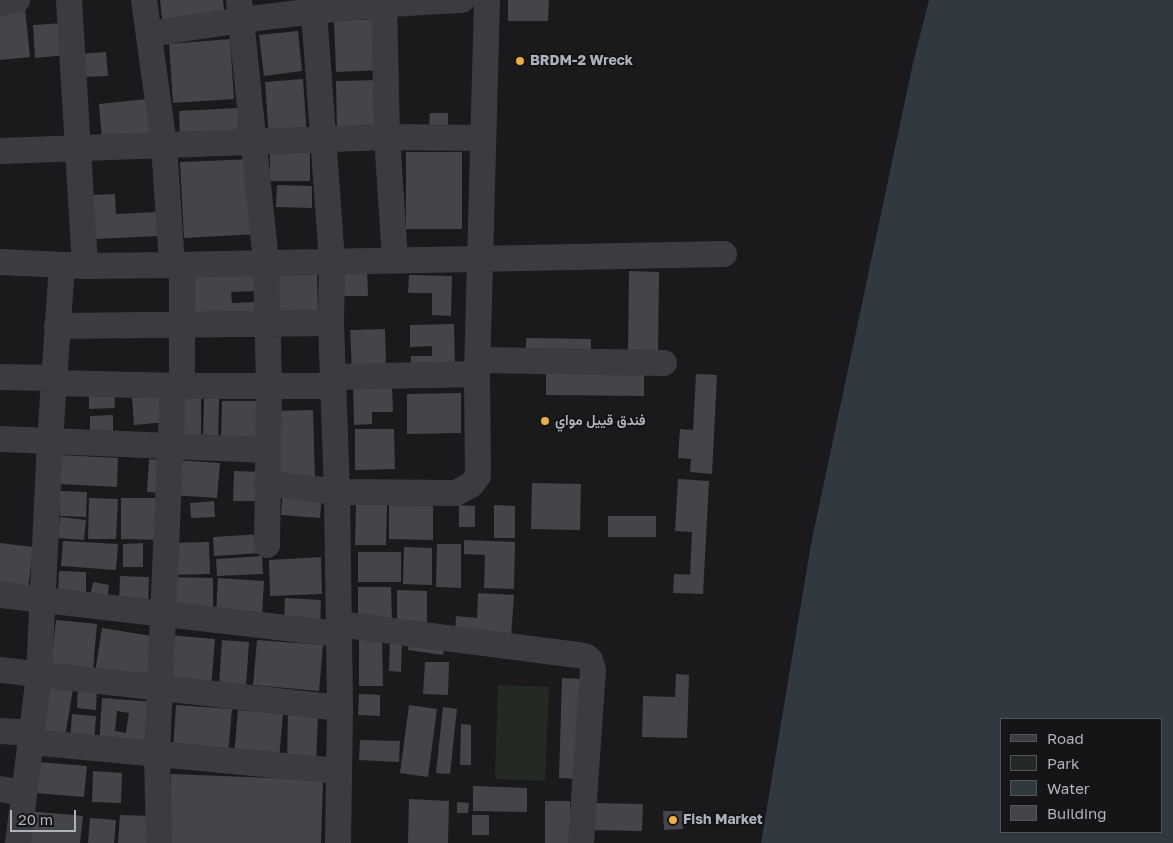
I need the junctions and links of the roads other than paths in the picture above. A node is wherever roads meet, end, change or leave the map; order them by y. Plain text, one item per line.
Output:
1 (17, 0) edge
2 (69, 0) edge
3 (144, 0) edge
4 (462, 0) edge
5 (487, 0) edge
6 (384, 1) edge
7 (0, 3) edge
8 (241, 10) edge
9 (314, 11) junction
10 (150, 34) junction
11 (388, 137) junction
12 (482, 138) junction
13 (254, 141) junction
14 (324, 141) junction
15 (164, 145) junction
16 (79, 147) junction
17 (0, 151) edge
18 (724, 254) dead end
19 (395, 259) junction
20 (480, 259) junction
21 (332, 261) junction
22 (0, 262) edge
23 (266, 262) junction
24 (177, 265) junction
25 (74, 266) junction
26 (266, 323) junction
27 (331, 323) junction
28 (57, 326) junction
29 (183, 326) junction
30 (664, 362) dead end
31 (478, 367) junction
32 (0, 377) edge
33 (54, 380) junction
34 (333, 382) junction
35 (178, 386) junction
36 (269, 387) junction
37 (0, 439) edge
38 (50, 440) junction
39 (171, 446) junction
40 (267, 450) junction
41 (267, 483) junction
42 (337, 492) junction
43 (267, 545) dead end
44 (0, 595) edge
45 (43, 601) junction
46 (163, 614) junction
47 (338, 629) junction
48 (0, 670) edge
49 (39, 675) junction
50 (160, 687) junction
51 (340, 708) junction
52 (0, 731) edge
53 (33, 737) junction
54 (157, 755) junction
55 (338, 771) junction
56 (12, 791) edge
57 (18, 843) edge
58 (159, 843) edge
59 (338, 843) edge
60 (581, 843) edge

1 - 7 street
2 - 16 street
3 - 10 street
4 - 6 street
5 - 12 street
6 - 9 street
6 - 11 street
8 - 9 street
8 - 10 street
8 - 13 street
9 - 14 street
10 - 15 street
11 - 12 street
11 - 14 street
11 - 19 street
12 - 20 street
13 - 14 street
13 - 15 street
13 - 23 street
14 - 21 street
15 - 16 street
15 - 24 street
16 - 17 street
16 - 25 street
18 - 20 street
19 - 20 street
19 - 21 street
20 - 31 street
21 - 23 street
21 - 27 street
22 - 25 street
23 - 24 street
23 - 26 street
24 - 25 street
24 - 29 street
25 - 28 street
26 - 27 street
26 - 29 street
26 - 36 street
27 - 34 street
28 - 29 street
28 - 33 street
29 - 35 street
30 - 31 street
31 - 34 street
31 - 42 street
32 - 33 street
33 - 35 street
33 - 38 street
34 - 36 street
34 - 42 street
35 - 36 street
35 - 39 street
36 - 40 street
37 - 38 street
38 - 39 street
38 - 45 street
39 - 40 street
39 - 46 street
40 - 41 street
41 - 42 street
41 - 43 street
42 - 47 street
44 - 45 street
45 - 46 street
45 - 49 street
46 - 47 street
46 - 50 street
47 - 51 street
47 - 60 street
48 - 49 street
49 - 50 street
49 - 53 street
50 - 51 street
50 - 54 street
51 - 55 street
52 - 53 street
53 - 54 street
53 - 56 street
54 - 55 street
54 - 58 street
55 - 59 street
56 - 57 street

